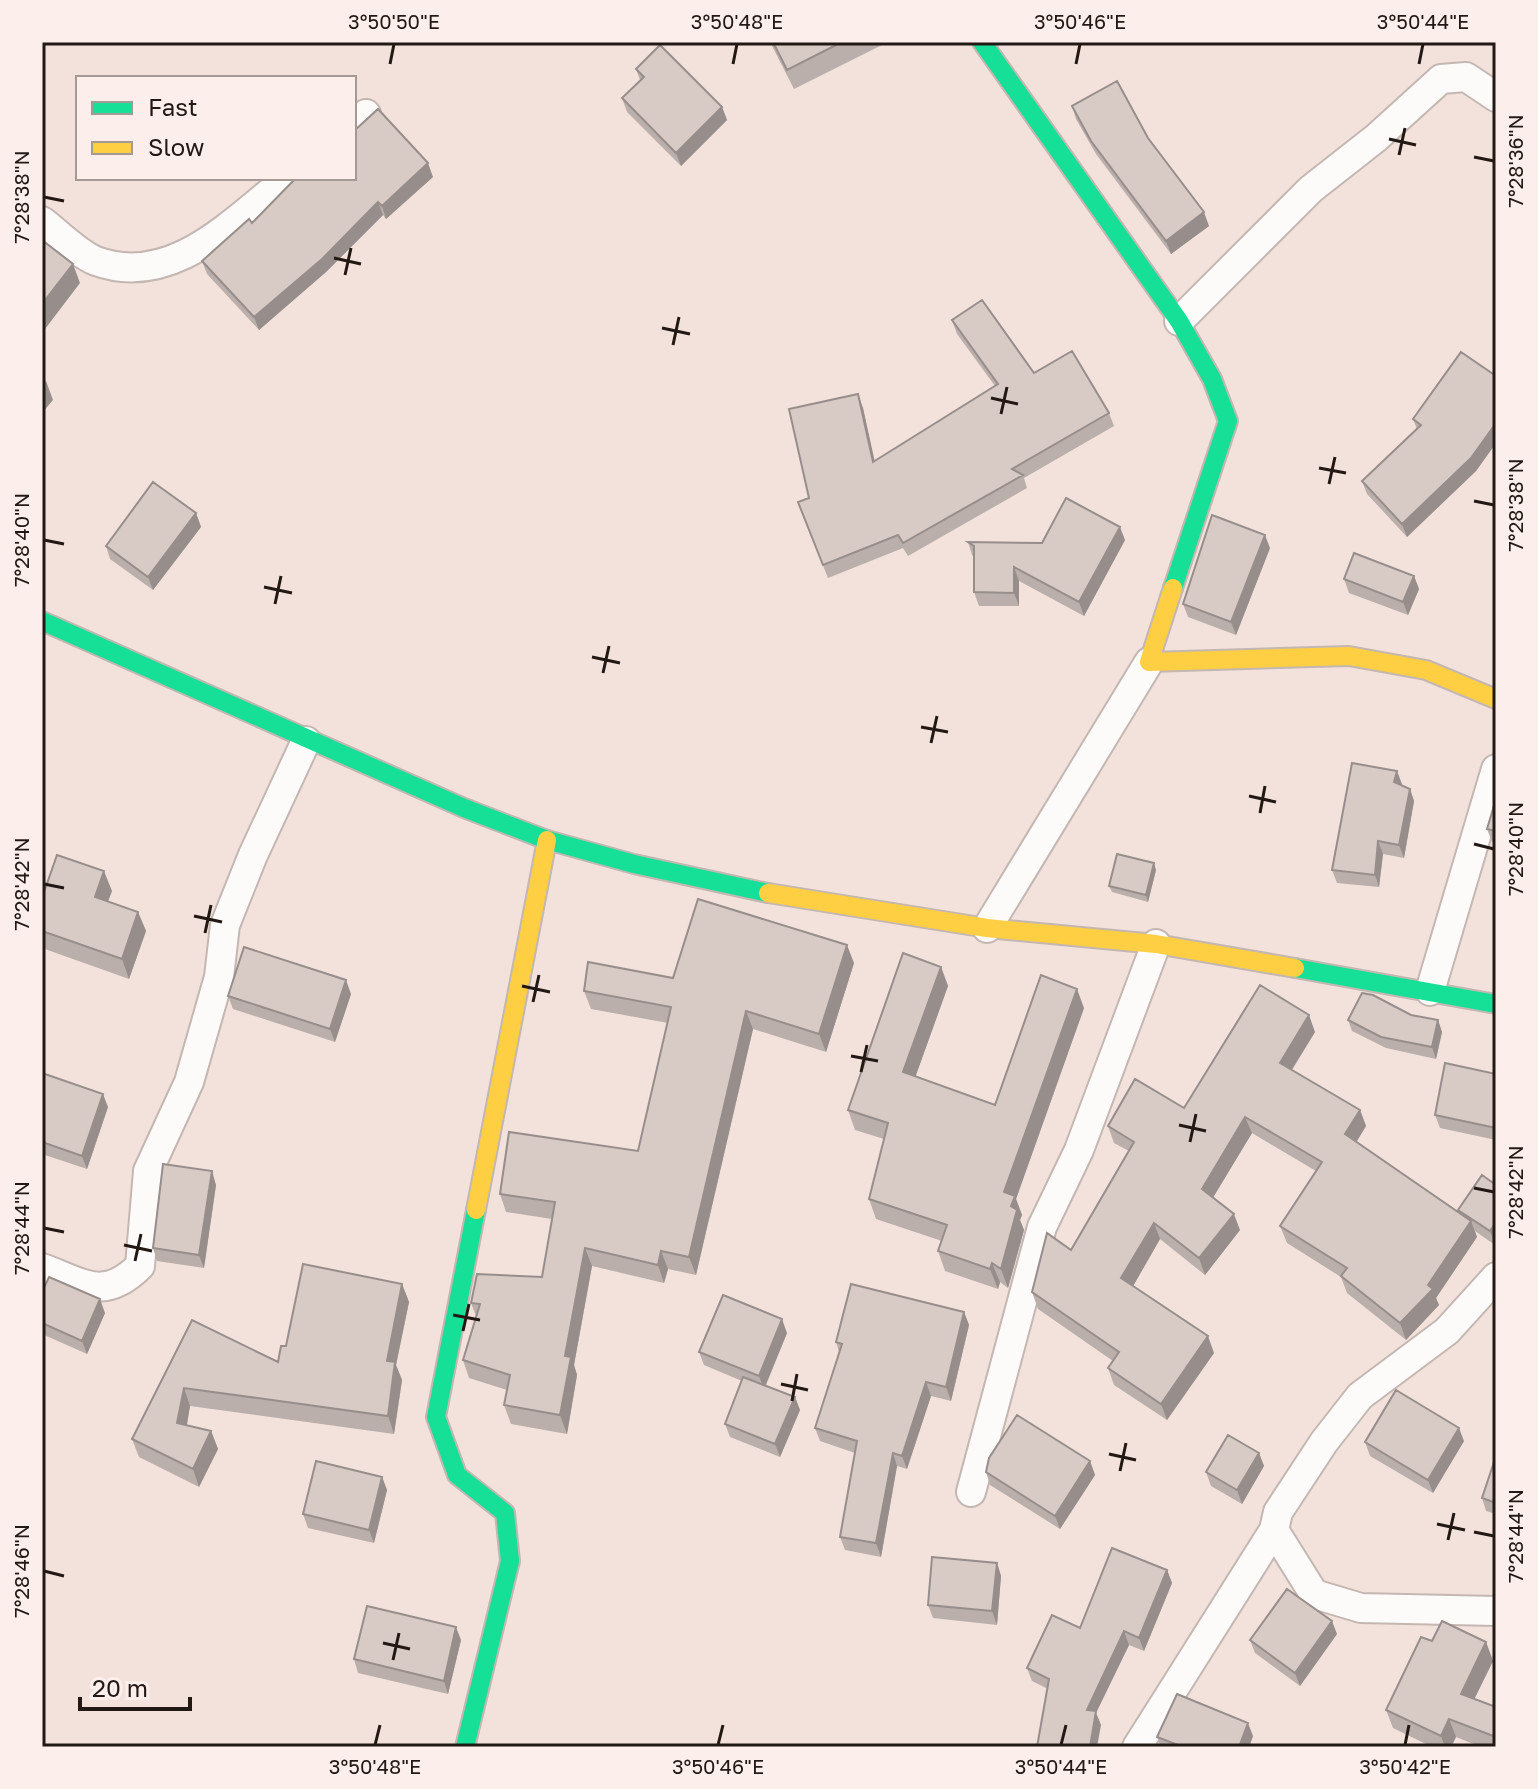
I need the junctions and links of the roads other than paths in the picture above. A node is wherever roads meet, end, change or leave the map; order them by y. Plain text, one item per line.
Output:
1 (982, 42) edge
2 (1496, 97) edge
3 (285, 180) edge
4 (42, 221) edge
5 (1179, 321) junction
6 (42, 621) edge
7 (1149, 662) junction
8 (1496, 699) edge
9 (306, 741) junction
10 (1496, 769) edge
11 (547, 840) junction
12 (987, 928) junction
13 (1156, 944) junction
14 (1430, 991) junction
15 (1496, 1004) edge
16 (42, 1268) edge
17 (1496, 1277) edge
18 (971, 1492) dead end
19 (1274, 1530) junction
20 (1496, 1611) edge
21 (465, 1747) edge
22 (1137, 1747) edge

1 - 5 street
2 - 5 street
3 - 4 street
5 - 7 street
6 - 9 street
7 - 8 street
7 - 12 street
9 - 11 street
9 - 16 street
10 - 14 street
11 - 12 street
11 - 21 street
12 - 13 street
13 - 14 street
13 - 18 street
14 - 15 street
17 - 19 street
19 - 20 street
19 - 22 street

